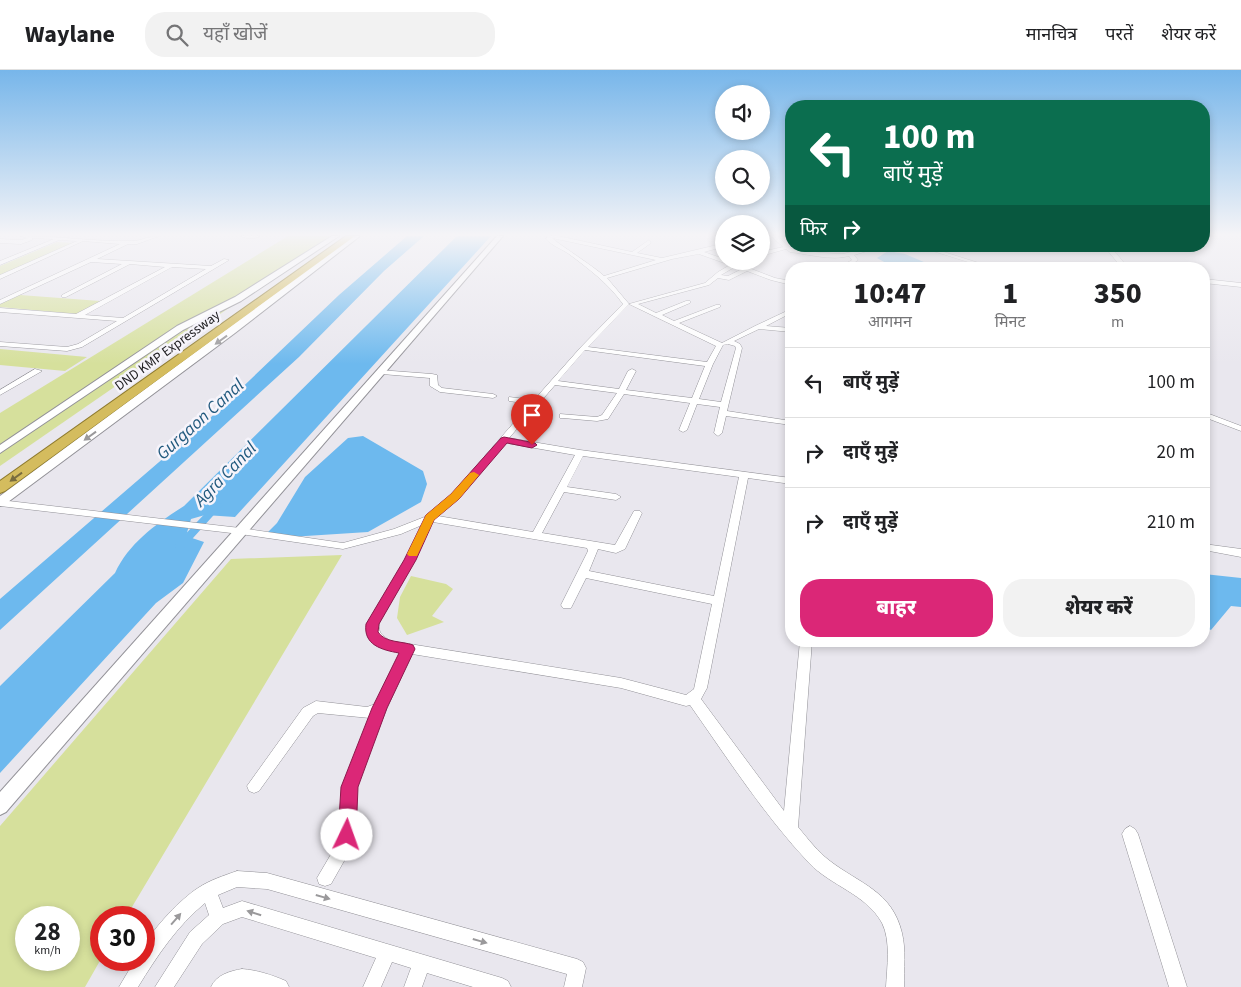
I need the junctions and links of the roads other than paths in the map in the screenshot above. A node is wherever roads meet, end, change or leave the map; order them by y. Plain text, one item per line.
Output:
1 (50, 279) edge
2 (98, 279) edge
3 (147, 279) edge
4 (193, 279) edge
5 (269, 279) edge
6 (283, 279) edge
7 (288, 279) edge
8 (301, 279) edge
9 (463, 279) edge
10 (603, 279) edge
11 (713, 279) edge
12 (772, 279) edge
13 (785, 281) edge
14 (1210, 282) edge
15 (1241, 285) edge
16 (64, 296) dead end
17 (0, 302) edge
18 (688, 302) dead end
19 (629, 304) junction
20 (718, 306) dead end
21 (0, 310) edge
22 (785, 314) edge
23 (657, 315) junction
24 (78, 316) junction
25 (234, 316) junction
26 (123, 320) junction
27 (674, 323) junction
28 (756, 327) junction
29 (785, 329) edge
30 (724, 343) junction
31 (0, 344) edge
32 (583, 348) junction
33 (709, 364) junction
34 (38, 371) dead end
35 (632, 371) dead end
36 (382, 372) junction
37 (553, 383) junction
38 (622, 391) junction
39 (0, 393) edge
40 (493, 396) dead end
41 (512, 399) dead end
42 (693, 401) junction
43 (536, 402) junction
44 (723, 409) junction
45 (563, 416) dead end
46 (1210, 416) edge
47 (785, 422) edge
48 (1241, 428) edge
49 (682, 430) dead end
50 (718, 433) dead end
51 (504, 440) junction
52 (0, 450) edge
53 (580, 453) junction
54 (0, 475) edge
55 (744, 475) junction
56 (785, 480) edge
57 (0, 488) edge
58 (562, 489) junction
59 (616, 497) dead end
60 (2, 503) edge
61 (637, 513) dead end
62 (430, 518) junction
63 (237, 530) junction
64 (536, 535) junction
65 (592, 545) junction
66 (1210, 548) edge
67 (1241, 553) edge
68 (582, 573) junction
69 (718, 601) junction
70 (568, 605) dead end
71 (805, 647) edge
72 (408, 649) junction
73 (693, 699) junction
74 (380, 708) junction
75 (254, 786) dead end
76 (0, 806) edge
77 (790, 832) junction
78 (1130, 834) dead end
79 (326, 878) dead end
80 (209, 891) junction
81 (218, 918) junction
82 (387, 953) junction
83 (422, 963) junction
84 (128, 987) edge
85 (164, 987) edge
86 (220, 987) edge
87 (280, 987) edge
88 (372, 987) edge
89 (413, 987) edge
90 (502, 987) edge
91 (573, 987) edge
92 (895, 987) edge
93 (1178, 987) edge

1 - 17 street
2 - 16 street
3 - 24 street
4 - 26 street
5 - 52 street
6 - 25 highway, DND KMP Expressway
7 - 25 highway, DND KMP Expressway
8 -> 60 street
9 - 36 street
10 - 19 street
11 - 19 street
12 - 13 street
14 - 15 street
18 - 23 street
19 - 23 street
19 - 32 street
20 - 27 street
21 - 24 street
22 - 28 street
23 - 27 street
24 - 26 street
25 - 54 highway, DND KMP Expressway
25 -> 57 highway, DND KMP Expressway
26 - 31 street
27 - 30 street
28 - 29 street
28 - 30 street
30 - 33 street
30 - 44 street
32 - 33 street
32 - 37 street
33 - 42 street
34 - 39 street
35 - 38 street
36 - 40 street
36 - 63 street
37 - 38 street
37 - 43 street
38 - 42 street
38 - 45 street
41 - 43 street
42 - 44 street
42 - 49 street
43 - 51 street
44 - 47 street
44 - 50 street
46 - 48 street
51 - 53 street
51 - 62 street
53 - 55 street
53 - 58 street
55 - 56 street
55 - 69 street
58 - 59 street
58 - 64 street
60 - 63 street
61 - 65 street
62 - 63 street
62 - 64 street
62 - 72 street
63 - 76 street
64 - 65 street
65 - 68 street
66 - 67 street
68 - 69 street
68 - 70 street
69 - 73 street
71 - 77 street
72 - 73 street
72 - 74 street
73 - 77 street
74 - 75 street
74 - 79 street
77 - 92 street
78 - 93 street
80 - 81 street
84 -> 80 street
80 -> 91 street
82 -> 81 street
81 - 85 street
82 - 83 street
82 - 88 street
83 - 89 street
83 - 90 street
86 - 87 street

